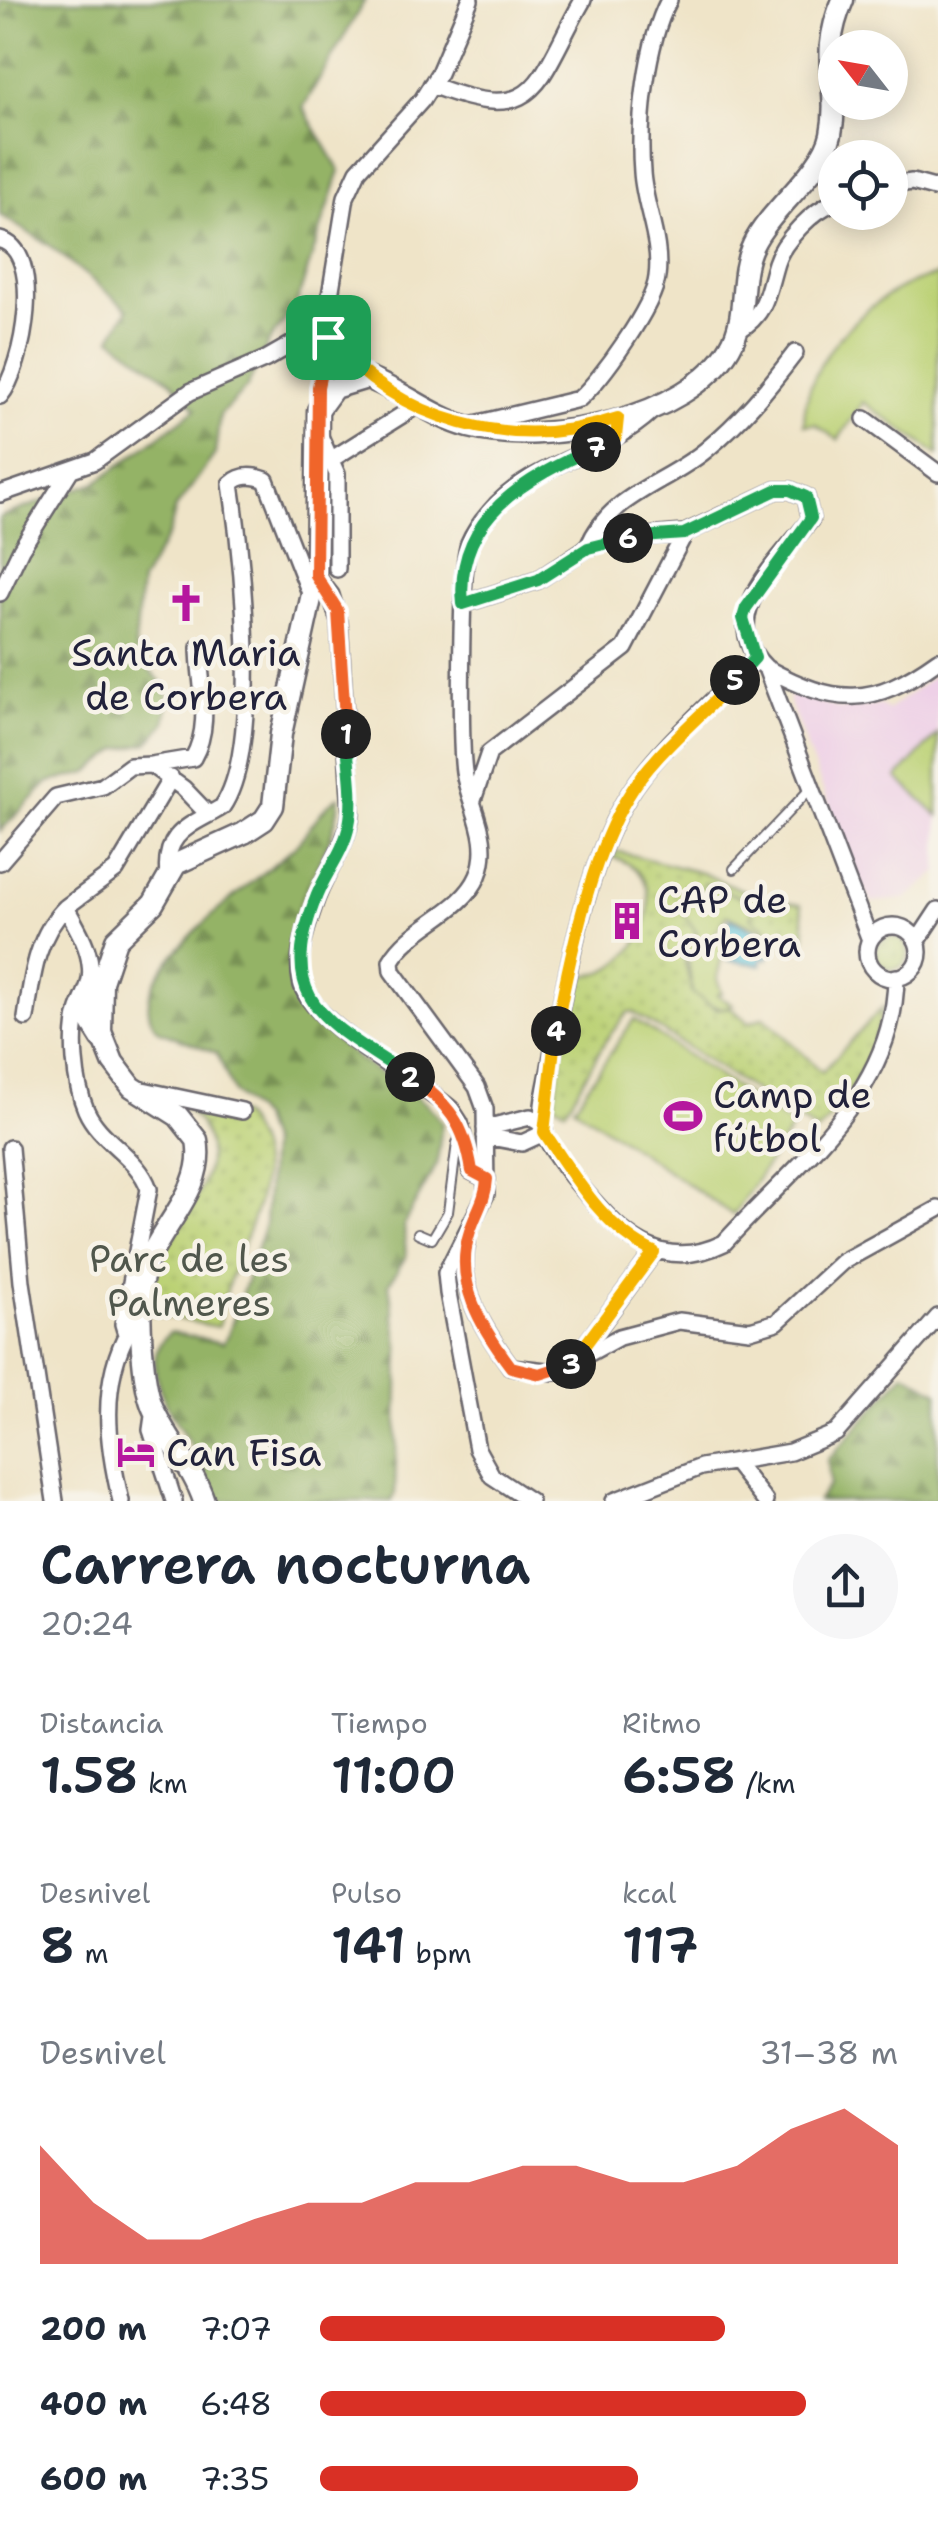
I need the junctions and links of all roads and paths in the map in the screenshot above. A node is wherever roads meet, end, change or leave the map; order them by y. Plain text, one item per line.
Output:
1 (470, 0) edge
2 (583, 0) edge
3 (669, 0) edge
4 (843, 0) edge
5 (432, 85) junction
6 (908, 183) edge
7 (938, 188) edge
8 (818, 215) edge
9 (0, 240) edge
10 (744, 296) junction
11 (767, 300) junction
12 (740, 330) junction
13 (328, 337) junction
14 (795, 353) dead end
15 (367, 378) junction
16 (0, 396) edge
17 (418, 405) junction
18 (864, 419) dead end
19 (318, 420) junction
20 (466, 426) junction
21 (617, 427) junction
22 (332, 460) junction
23 (70, 470) junction
24 (938, 473) edge
25 (0, 494) edge
26 (684, 534) junction
27 (588, 548) junction
28 (337, 569) dead end
29 (313, 584) junction
30 (0, 593) edge
31 (463, 604) junction
32 (199, 647) dead end
33 (938, 660) edge
34 (760, 663) junction
35 (792, 682) junction
36 (776, 698) junction
37 (151, 765) junction
38 (171, 778) junction
39 (812, 786) junction
40 (472, 804) junction
41 (207, 813) junction
42 (0, 862) edge
43 (734, 868) dead end
44 (168, 876) junction
45 (66, 907) junction
46 (934, 915) edge
47 (904, 929) junction
48 (870, 940) junction
49 (916, 942) junction
50 (896, 977) junction
51 (88, 993) junction
52 (26, 1018) dead end
53 (104, 1042) junction
54 (132, 1087) junction
55 (485, 1109) junction
56 (242, 1111) dead end
57 (502, 1121) junction
58 (543, 1128) junction
59 (485, 1132) junction
60 (464, 1134) junction
61 (10, 1148) dead end
62 (487, 1179) junction
63 (938, 1210) edge
64 (470, 1228) junction
65 (418, 1232) dead end
66 (654, 1252) junction
67 (142, 1308) junction
68 (938, 1317) edge
69 (126, 1334) junction
70 (572, 1363) junction
71 (154, 1409) junction
72 (736, 1464) junction
73 (56, 1501) edge
74 (121, 1501) edge
75 (174, 1501) edge
76 (204, 1501) edge
77 (530, 1501) edge
78 (614, 1501) edge
79 (765, 1501) edge

1 - 5 street
2 - 5 street
3 - 20 street
4 - 10 street
5 - 13 street
6 - 7 street
8 - 11 street
9 - 16 street
10 - 11 street
10 - 12 street
11 - 12 street
12 - 21 street
13 - 15 street
13 - 19 street
13 - 23 street
14 - 27 street
15 - 17 street
15 - 19 street
17 - 20 street
17 - 22 street
18 - 24 street
19 - 22 street
19 - 29 street
20 - 21 street
21 - 31 street
22 - 28 street
23 - 25 street
23 - 30 street
26 - 27 street
26 - 34 street
26 - 40 street
27 - 31 street
29 - 41 street
29 - 44 street
29 - 60 street
31 - 40 street
32 - 37 street
33 - 35 street
34 - 35 street
34 - 36 street
34 - 58 street
35 - 36 street
36 - 39 street
37 - 38 street
37 - 42 street
38 - 41 street
38 - 45 street
39 - 43 lane
39 - 48 street
40 - 55 street
41 - 44 street
44 - 53 street
45 - 51 street
45 - 52 street
46 - 47 street
46 - 49 street
47 - 48 street
47 - 49 street
48 - 50 street
49 - 50 street
50 - 66 street
51 - 53 street
51 - 69 street
53 - 54 street
54 - 56 street
54 - 67 street
55 - 57 street
55 - 59 street
57 - 58 street
57 - 59 street
58 - 59 street
58 - 66 street
59 - 62 street
60 - 62 street
60 - 65 lane
61 - 73 street
62 - 64 street
63 - 70 street
64 - 70 street
64 - 77 street
66 - 70 street
67 - 69 street
67 - 71 street
68 - 72 street
69 - 74 street
71 - 75 street
71 - 76 street
72 - 78 street
72 - 79 street

